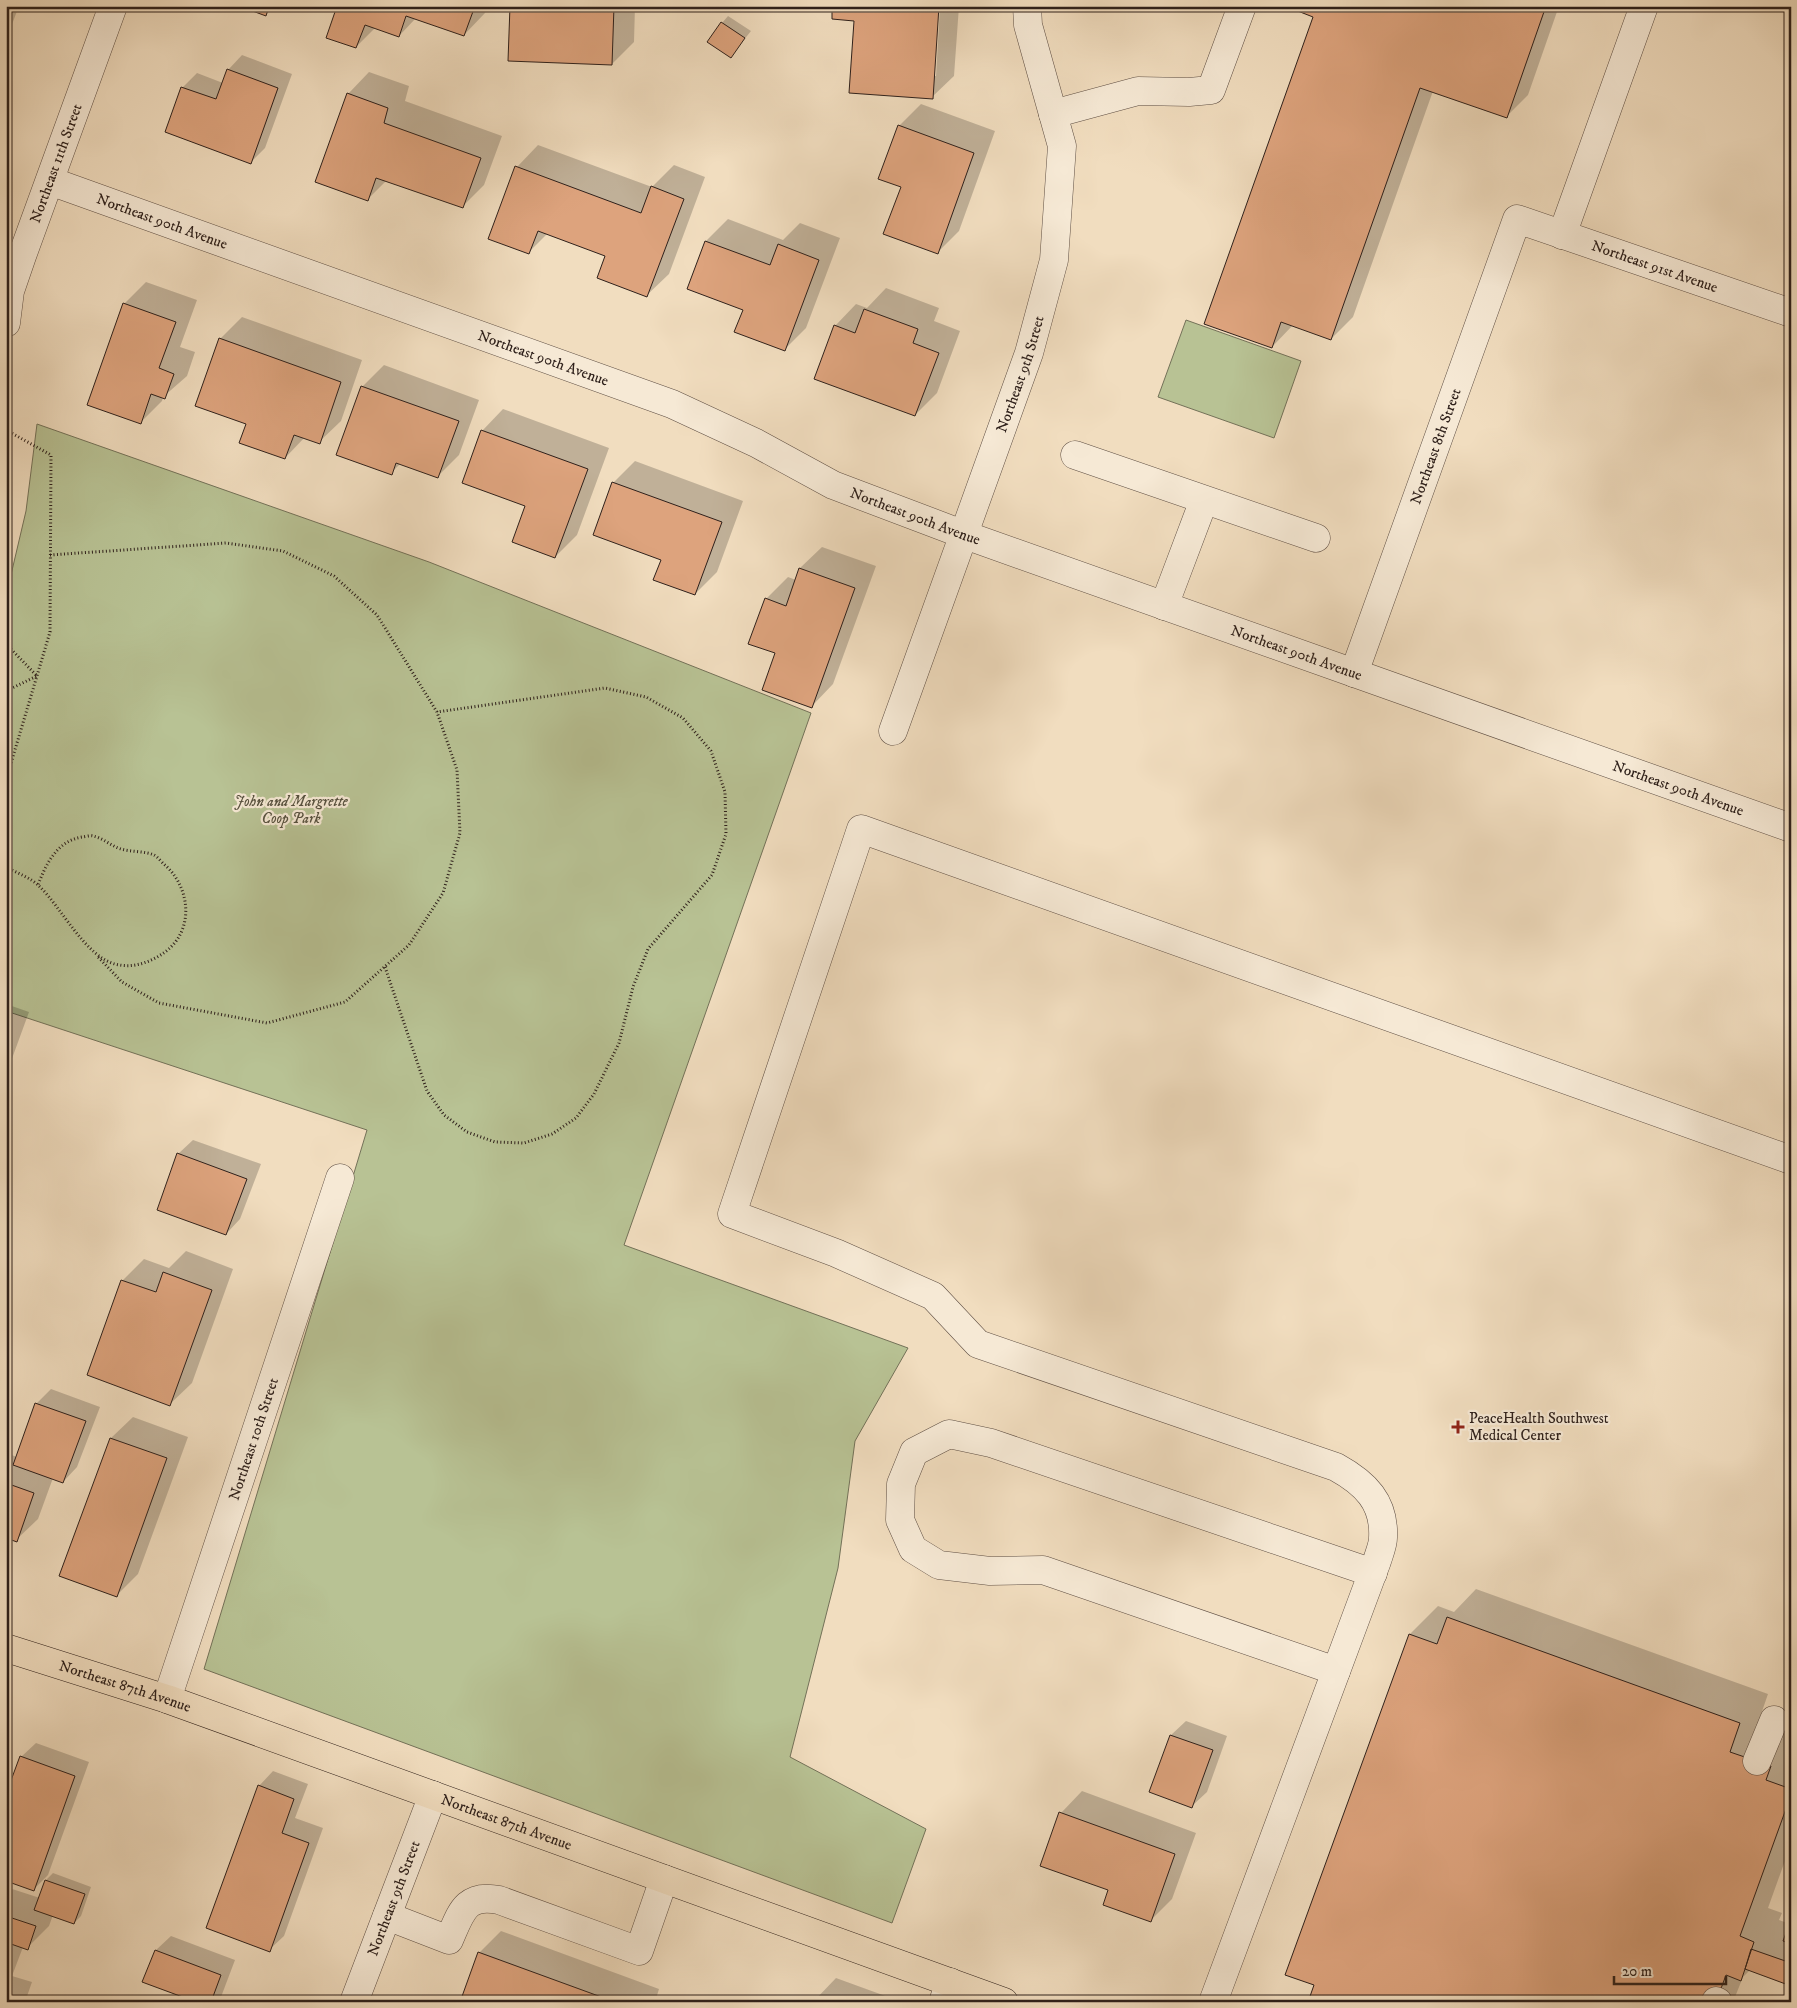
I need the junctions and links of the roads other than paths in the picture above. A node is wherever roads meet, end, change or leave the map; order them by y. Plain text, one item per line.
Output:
1 (113, 6) edge
2 (1027, 6) edge
3 (1242, 6) edge
4 (1644, 6) edge
5 (1053, 114) junction
6 (50, 181) junction
7 (1517, 219) joint
8 (1562, 235) junction
9 (1791, 313) edge
10 (6, 323) edge
11 (1074, 455) dead end
12 (1204, 500) junction
13 (965, 535) junction
14 (1316, 538) dead end
15 (1164, 606) junction
16 (1354, 673) junction
17 (893, 731) dead end
18 (1791, 828) edge
19 (1791, 1160) edge
20 (340, 1178) dead end
21 (1373, 1573) junction
22 (6, 1648) edge
23 (1336, 1671) junction
24 (167, 1699) junction
25 (1774, 1720) dead end
26 (1757, 1761) dead end
27 (433, 1795) junction
28 (664, 1879) junction
29 (386, 1916) junction
30 (946, 1992) edge
31 (354, 2002) edge
32 (1004, 2002) edge
33 (1213, 2002) edge

1 - 6 street, Northeast 11th Street
2 - 5 street, Northeast 9th Street
3 - 5 street
4 - 8 street
5 - 13 street, Northeast 9th Street
6 - 10 street, Northeast 11th Street
6 - 13 street, Northeast 90th Avenue
7 - 8 street, Northeast 91st Avenue
7 - 16 street, Northeast 8th Street
8 - 9 street, Northeast 91st Avenue
11 - 12 street
12 - 14 street
12 - 15 street
13 - 15 street, Northeast 90th Avenue
13 - 17 street, Northeast 9th Street
15 - 16 street, Northeast 90th Avenue
16 - 18 street, Northeast 90th Avenue
19 - 21 street
20 - 24 street, Northeast 10th Street
21 - 23 street
21 - 23 street
22 - 24 main road, Northeast 87th Avenue
23 - 33 street
24 - 27 main road, Northeast 87th Avenue
25 - 26 street
27 - 28 main road, Northeast 87th Avenue
27 - 29 street, Northeast 9th Street
28 - 29 street
28 - 30 main road, Northeast 87th Avenue
29 - 31 street, Northeast 9th Street
30 - 32 main road, Northeast 87th Avenue

